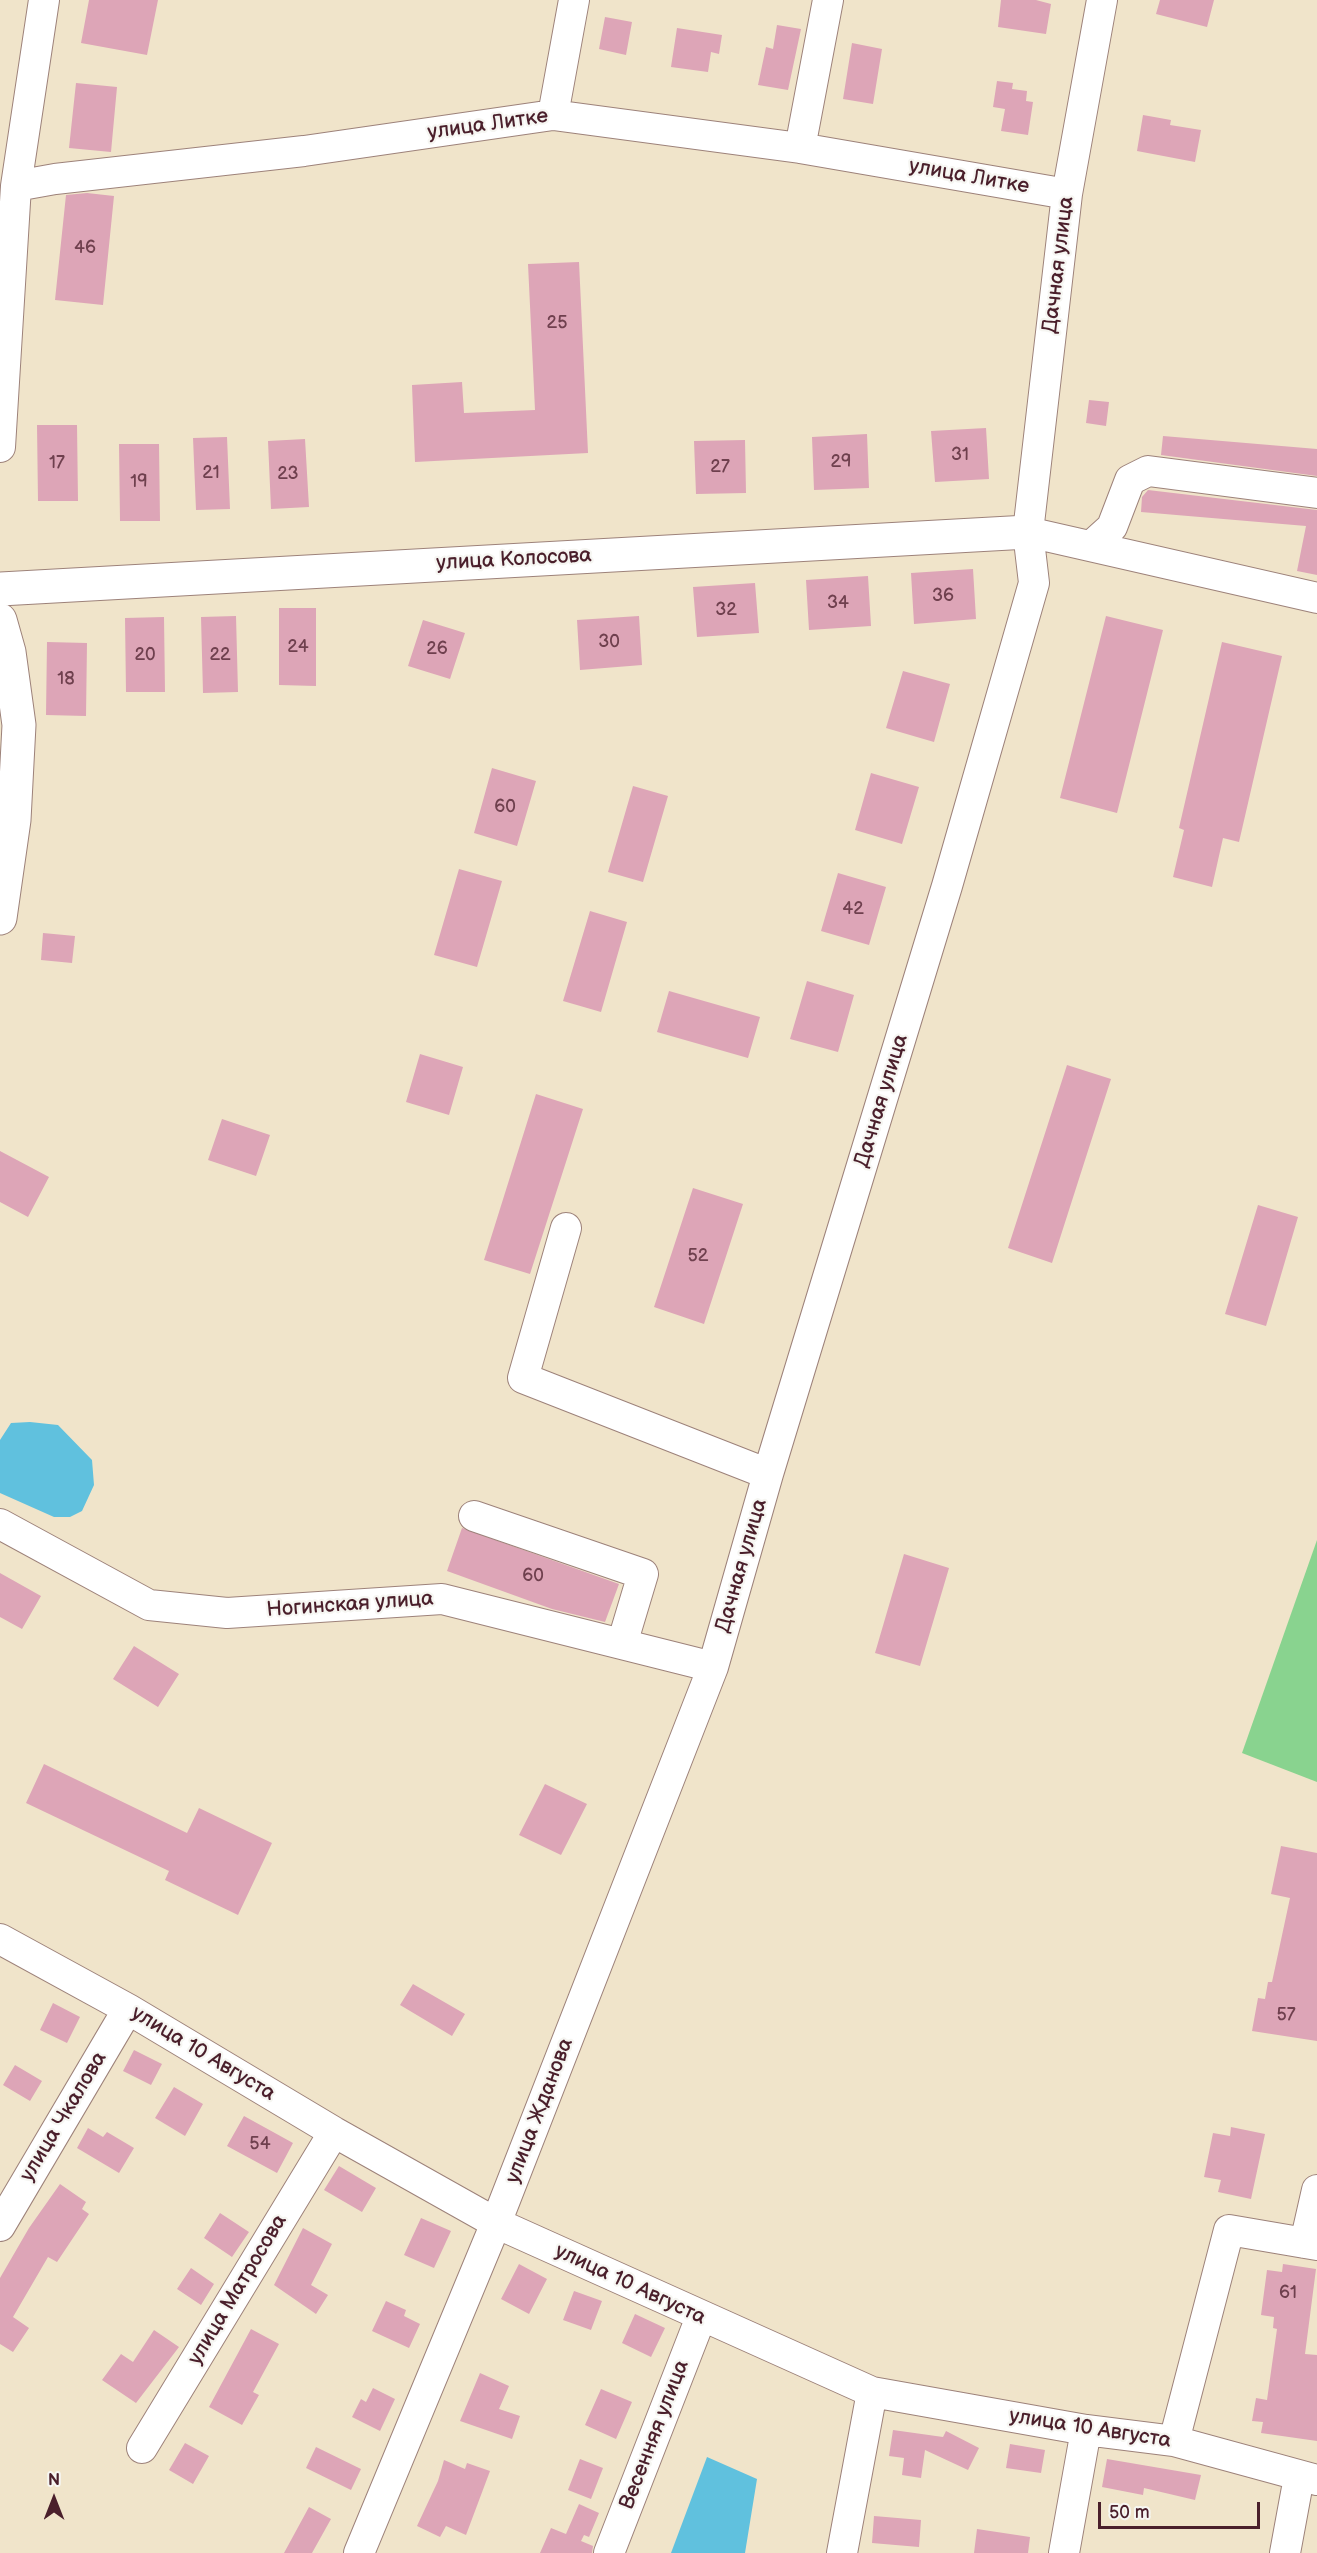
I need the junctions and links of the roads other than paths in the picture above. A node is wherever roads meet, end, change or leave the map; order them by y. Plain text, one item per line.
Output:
1 (44, 0) edge
2 (574, 0) edge
3 (828, 0) edge
4 (1102, 0) edge
5 (552, 115) junction
6 (800, 148) junction
7 (15, 186) junction
8 (1067, 194) junction
9 (5, 286) edge
10 (0, 447) edge
11 (1317, 494) edge
12 (1028, 532) junction
13 (1091, 546) junction
14 (0, 590) edge
15 (1317, 597) edge
16 (0, 620) edge
17 (0, 918) edge
18 (566, 1228) dead end
19 (768, 1474) junction
20 (474, 1516) dead end
21 (0, 1524) edge
22 (622, 1644) junction
23 (713, 1667) junction
24 (0, 1939) edge
25 (128, 2009) junction
26 (334, 2132) junction
27 (1317, 2190) edge
28 (496, 2223) junction
29 (0, 2226) edge
30 (1311, 2244) edge
31 (701, 2318) junction
32 (872, 2392) junction
33 (1086, 2430) junction
34 (1174, 2441) junction
35 (142, 2448) dead end
36 (1308, 2478) edge
37 (359, 2553) edge
38 (609, 2553) edge
39 (842, 2553) edge
40 (1064, 2553) edge
41 (1285, 2553) edge

1 - 7 street
2 - 5 street
3 - 6 street
4 - 8 street, Дачная улица
5 - 6 street, улица Литке
5 - 7 street, улица Литке
6 - 8 street, улица Литке
7 - 9 street
8 - 12 street, Дачная улица
9 - 10 street
11 - 13 street
12 - 13 street
12 - 14 main road, улица Колосова
12 - 19 street, Дачная улица
13 - 15 street
16 - 17 main road
18 - 19 street
19 - 23 street, Дачная улица
20 - 22 street
21 - 22 street, Ногинская улица
22 - 23 street, Ногинская улица
23 - 28 street, улица Жданова
24 - 25 street, улица 10 Августа
25 - 26 street, улица 10 Августа
25 - 29 street, улица Чкалова
26 - 28 street, улица 10 Августа
26 - 35 street, улица Матросова
27 - 30 street
28 - 31 street, улица 10 Августа
28 - 37 street, улица Жданова
30 - 34 street
31 - 32 street, улица 10 Августа
31 - 38 street, Весенняя улица
32 - 33 street, улица 10 Августа
32 - 39 street
33 - 34 street, улица 10 Августа
33 - 40 street
34 - 36 street, улица 10 Августа
36 - 41 street

